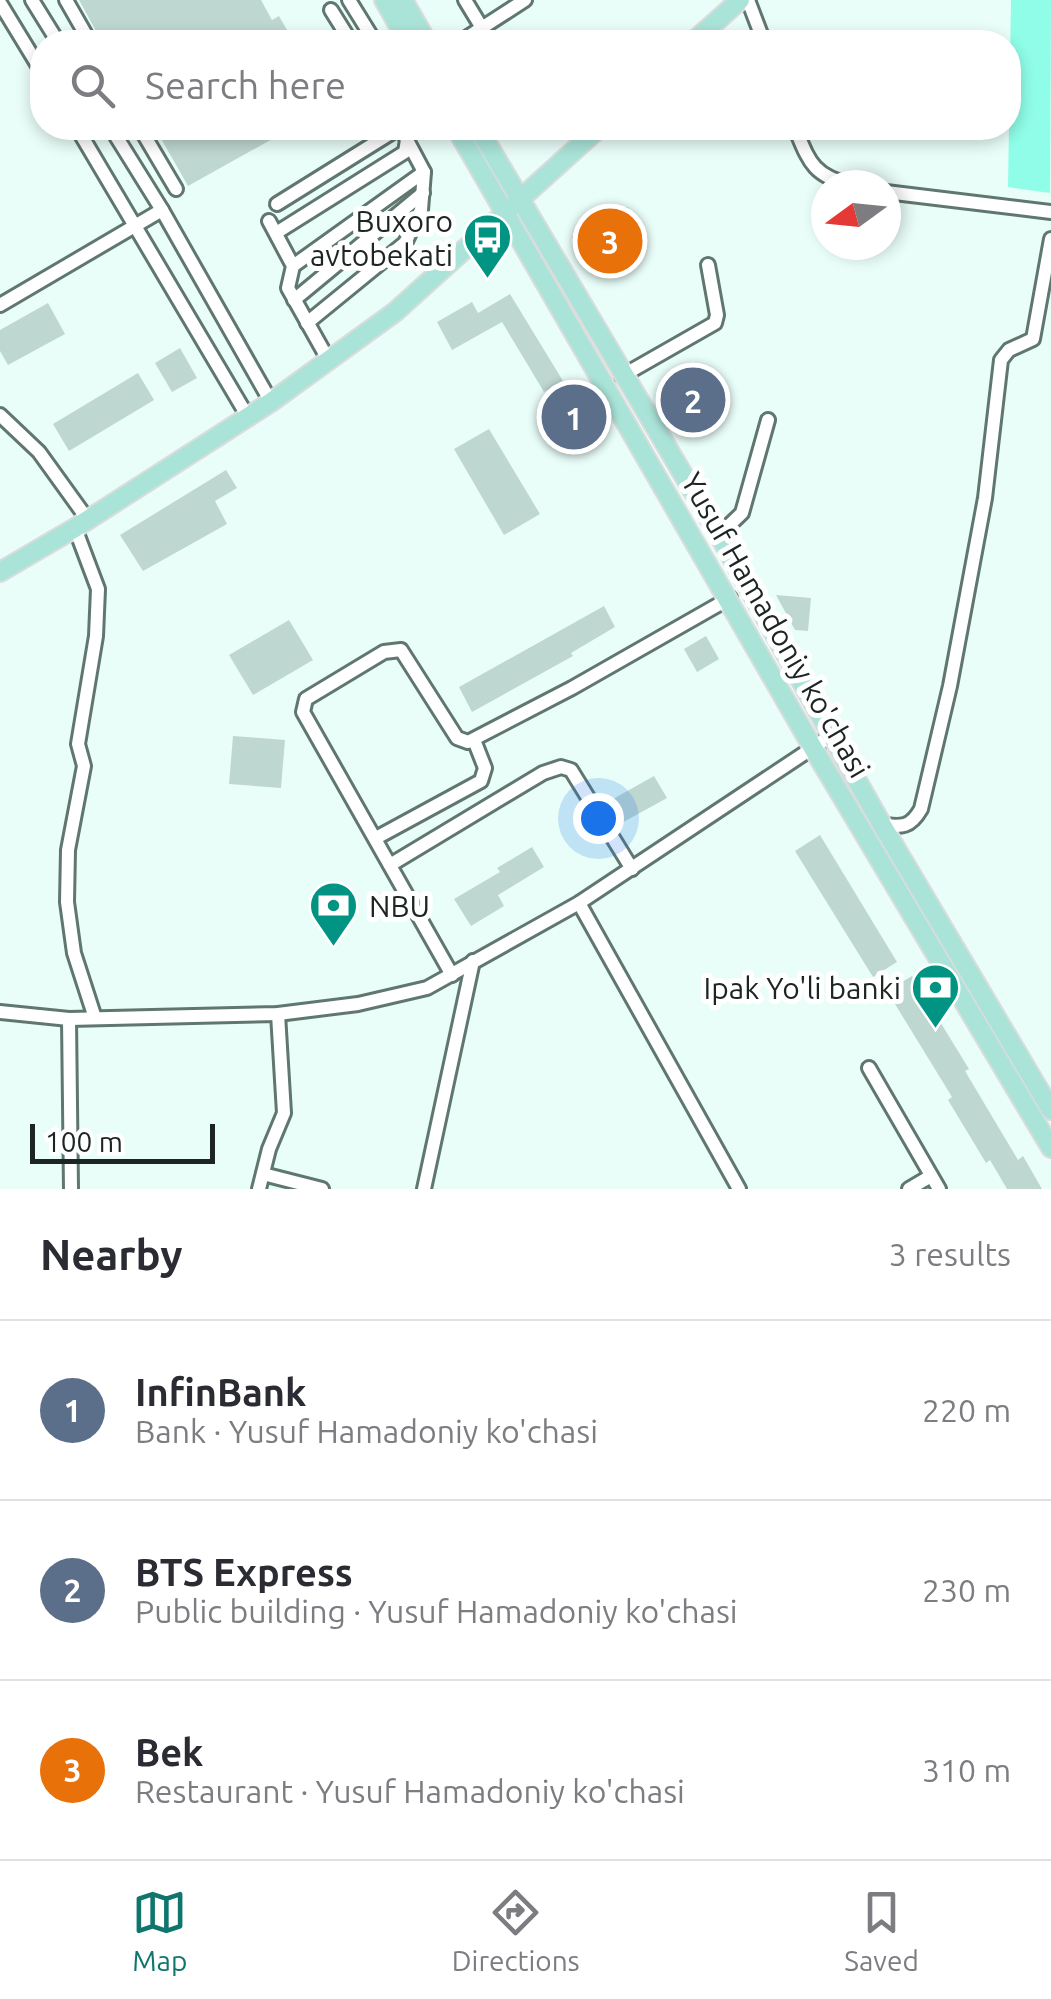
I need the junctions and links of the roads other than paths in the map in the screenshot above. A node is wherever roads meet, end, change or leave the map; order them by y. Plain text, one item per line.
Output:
1 (32, 0) edge
2 (66, 0) edge
3 (349, 0) edge
4 (384, 0) edge
5 (402, 0) edge
6 (465, 0) edge
7 (525, 0) edge
8 (740, 0) edge
9 (748, 0) edge
10 (0, 3) edge
11 (332, 10) dead end
12 (482, 28) junction
13 (51, 30) edge
14 (83, 30) edge
15 (344, 30) edge
16 (368, 30) edge
17 (401, 30) edge
18 (420, 30) edge
19 (479, 30) edge
20 (706, 30) edge
21 (759, 30) edge
22 (30, 52) edge
23 (84, 140) edge
24 (118, 140) edge
25 (147, 140) edge
26 (388, 140) edge
27 (403, 140) edge
28 (406, 140) edge
29 (463, 140) edge
30 (485, 140) edge
31 (585, 140) edge
32 (801, 140) edge
33 (816, 170) edge
34 (424, 172) junction
35 (176, 189) dead end
36 (422, 194) junction
37 (901, 194) edge
38 (521, 197) junction
39 (276, 204) dead end
40 (162, 210) junction
41 (505, 212) junction
42 (1051, 212) edge
43 (137, 226) junction
44 (1051, 239) edge
45 (708, 264) dead end
46 (293, 266) junction
47 (294, 300) junction
48 (0, 305) edge
49 (307, 324) junction
50 (1033, 339) junction
51 (1051, 343) edge
52 (329, 360) junction
53 (622, 376) junction
54 (271, 402) junction
55 (0, 414) edge
56 (248, 417) junction
57 (768, 420) dead end
58 (82, 524) junction
59 (719, 535) junction
60 (0, 572) edge
61 (730, 598) junction
62 (832, 735) junction
63 (474, 740) junction
64 (814, 748) junction
65 (882, 825) junction
66 (376, 838) junction
67 (390, 865) junction
68 (632, 869) junction
69 (579, 903) junction
70 (473, 961) junction
71 (452, 975) junction
72 (0, 1012) edge
73 (278, 1014) junction
74 (70, 1018) junction
75 (95, 1018) junction
76 (868, 1068) dead end
77 (1051, 1110) edge
78 (1048, 1135) edge
79 (263, 1174) junction
80 (931, 1176) junction
81 (71, 1189) edge
82 (259, 1189) edge
83 (322, 1189) edge
84 (424, 1189) edge
85 (738, 1189) edge
86 (909, 1189) edge
87 (939, 1189) edge

1 - 13 street
2 - 14 street
3 - 16 street
4 - 17 main road
5 - 18 main road
6 - 12 street
7 - 12 street
8 - 20 main road
9 - 21 street
10 - 22 street
11 - 15 street
12 - 19 street
23 - 43 street
24 - 40 street
25 - 35 street
26 - 39 street
27 - 46 street
28 - 34 street
29 - 41 main road, Yusuf Hamadoniy ko'chasi
30 - 38 main road, Yusuf Hamadoniy ko'chasi
31 - 38 main road
32 - 33 street
34 - 36 street
34 - 46 street
36 - 47 street
36 - 49 street
37 - 42 street
38 - 41 main road
38 - 53 main road, Yusuf Hamadoniy ko'chasi
40 - 43 street
40 - 54 street
41 - 52 main road
41 - 61 main road, Yusuf Hamadoniy ko'chasi
43 - 48 street
43 - 56 street
44 - 50 street
45 - 53 street
46 - 47 street
47 - 49 street
49 - 52 street
50 - 51 street
50 - 65 street
52 - 54 main road
53 - 59 main road, Yusuf Hamadoniy ko'chasi
54 - 56 main road
55 - 58 street
56 - 58 main road
57 - 59 street
58 - 60 main road
58 - 75 street
59 - 62 main road, Yusuf Hamadoniy ko'chasi
61 - 63 street
61 - 64 main road, Yusuf Hamadoniy ko'chasi
62 - 64 street
62 - 65 main road, Yusuf Hamadoniy ko'chasi
63 - 66 street
63 - 66 street
64 - 68 street
64 - 78 main road, Yusuf Hamadoniy ko'chasi
65 - 77 main road, Yusuf Hamadoniy ko'chasi
66 - 67 street
67 - 68 street
67 - 71 street
68 - 69 street
69 - 70 street
69 - 85 street
70 - 71 street
70 - 84 street
71 - 73 street
72 - 74 street
73 - 75 street
73 - 79 street
74 - 75 street
74 - 81 street
76 - 80 street
79 - 82 street
79 - 83 street
80 - 86 street
80 - 87 street

